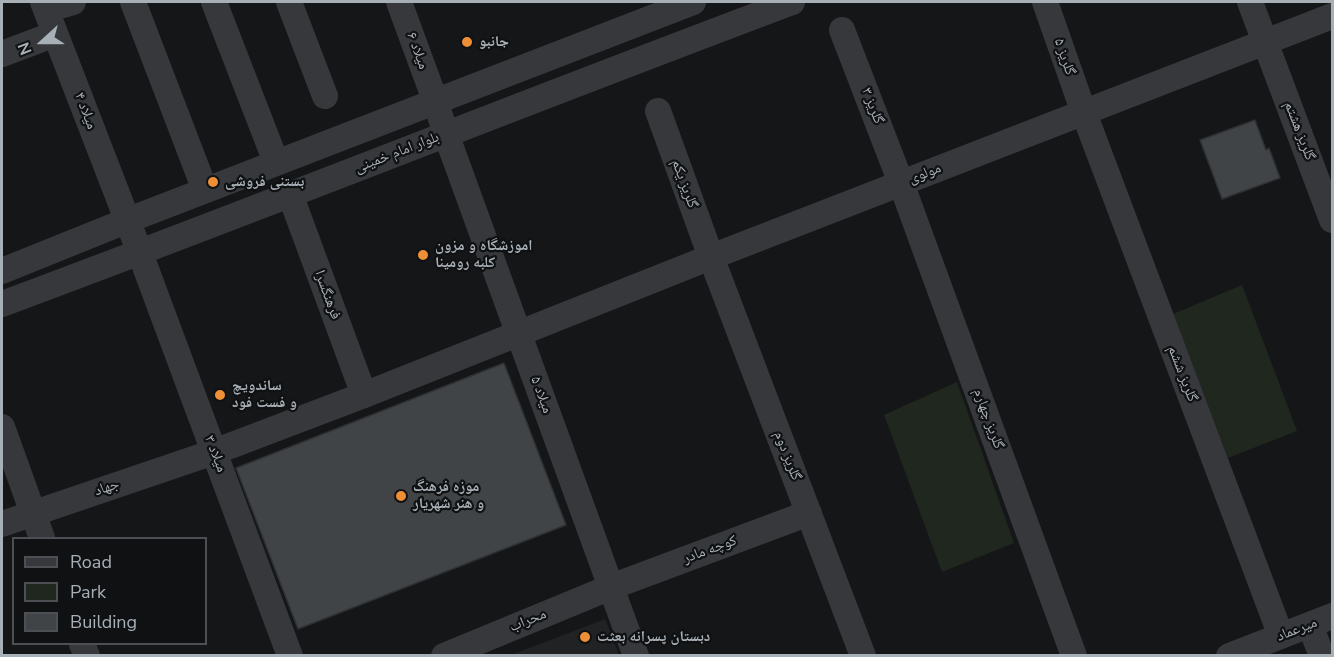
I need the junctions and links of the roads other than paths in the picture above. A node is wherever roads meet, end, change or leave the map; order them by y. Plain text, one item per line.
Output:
1 (133, 2) edge
2 (214, 2) edge
3 (289, 2) edge
4 (399, 2) edge
5 (693, 2) edge
6 (792, 2) edge
7 (1045, 2) edge
8 (1250, 2) edge
9 (60, 3) edge
10 (1332, 16) edge
11 (842, 30) dead end
12 (55, 34) junction
13 (1265, 42) junction
14 (2, 54) edge
15 (324, 96) dead end
16 (435, 100) junction
17 (657, 111) dead end
18 (1083, 112) junction
19 (446, 134) junction
20 (276, 162) junction
21 (901, 183) junction
22 (205, 190) junction
23 (290, 194) junction
24 (1332, 220) edge
25 (126, 221) junction
26 (140, 253) junction
27 (711, 257) junction
28 (2, 271) edge
29 (2, 304) edge
30 (519, 334) junction
31 (364, 395) junction
32 (2, 427) edge
33 (214, 452) junction
34 (33, 513) junction
35 (809, 513) junction
36 (2, 524) edge
37 (42, 537) edge
38 (611, 587) junction
39 (1321, 621) edge
40 (1281, 636) junction
41 (290, 656) edge
42 (444, 656) edge
43 (636, 656) edge
44 (863, 656) edge
45 (1074, 656) edge
46 (1229, 656) edge
47 (1322, 656) edge

1 - 22 street
2 - 20 street
3 - 15 street
4 - 16 street, میلاد ۶
5 - 16 street
6 - 19 street, بلوار امام خمینی
7 - 18 street, گلریز ۵
8 - 13 street, گلریز هشتم
9 - 12 street, میلاد ۴
10 - 13 street, مولوی
11 - 21 street, گلریز ۳
12 - 14 street
12 - 25 street, میلاد ۴
13 - 18 street, مولوی
13 - 24 street, گلریز هشتم
16 - 19 street, میلاد ۶
16 - 20 street
17 - 27 street, گلریز یکم
18 - 21 street, مولوی
18 - 40 street, گلریز ششم
19 - 23 street, بلوار امام خمینی
19 - 30 street, میلاد ۵
20 - 22 street
21 - 27 street, مولوی
21 - 45 street, گلریز چهارم
22 - 25 street
23 - 26 street, بلوار امام خمینی
23 - 31 street, فرهنگسرا
25 - 26 street, میلاد ۴
25 - 28 street
26 - 29 street, بلوار امام خمینی
26 - 33 street, میلاد ۳
27 - 30 street, مولوی
27 - 35 street, گلریز دوم
30 - 31 street
30 - 38 street, میلاد ۵
31 - 33 street
32 - 34 street
33 - 34 street, جهاد
33 - 41 street, میلاد ۳
34 - 36 street, جهاد
34 - 37 street
35 - 38 street, کوچه مادر
35 - 44 street, گلریز دوم
38 - 42 street, محراب
38 - 43 street, میلاد ۵
39 - 40 street, میرعماد
39 - 47 street
40 - 46 street, میرعماد

